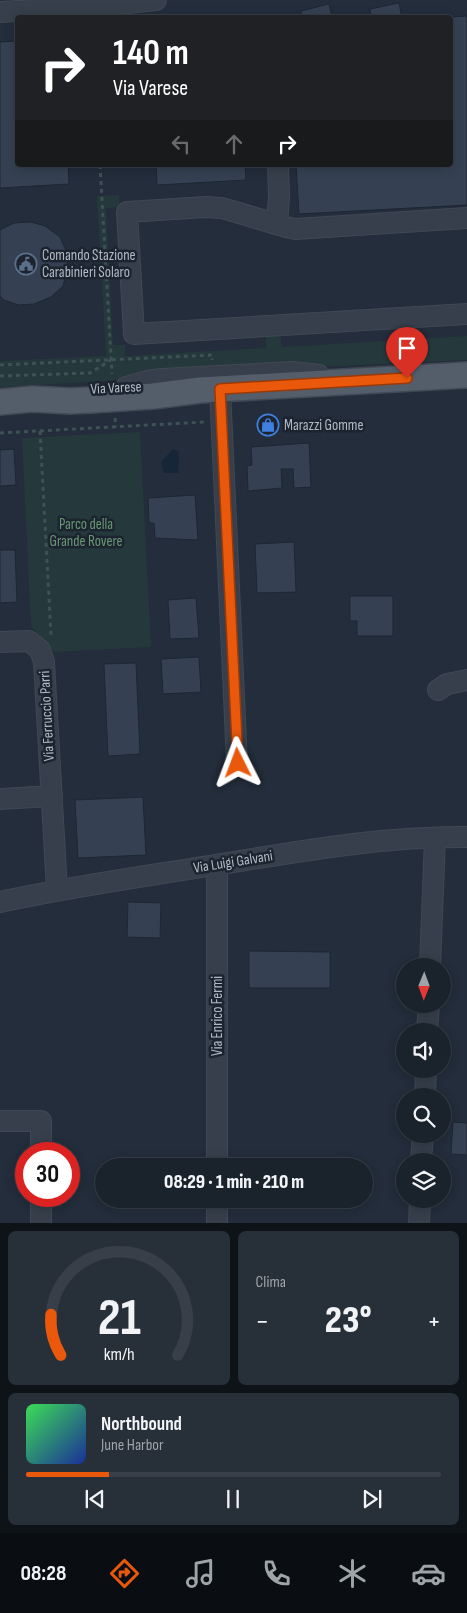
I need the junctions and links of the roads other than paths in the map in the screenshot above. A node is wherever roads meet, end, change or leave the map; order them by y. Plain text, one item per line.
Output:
1 (156, 0) edge
2 (0, 12) edge
3 (278, 167) edge
4 (467, 218) edge
5 (277, 224) junction
6 (467, 314) edge
7 (467, 375) edge
8 (348, 382) junction
9 (210, 390) junction
10 (118, 391) junction
11 (0, 402) edge
12 (0, 642) edge
13 (467, 680) edge
14 (438, 690) dead end
15 (238, 763) dead end
16 (52, 796) junction
17 (0, 799) edge
18 (467, 837) edge
19 (435, 838) junction
20 (216, 865) junction
21 (58, 890) junction
22 (0, 902) edge
23 (430, 958) edge
24 (0, 1121) edge
25 (41, 1142) edge
26 (217, 1158) edge
27 (41, 1207) edge
28 (217, 1208) edge
29 (420, 1208) edge
30 (41, 1223) edge
31 (217, 1223) edge
32 (419, 1223) edge

1 - 2 street
3 - 5 street
4 - 5 street
5 - 6 street
7 - 8 main road, Via Varese
8 - 9 main road, Via Varese
8 - 10 street
9 - 10 main road, Via Varese
9 - 15 street
10 - 11 main road, Via Varese
12 - 16 street, Via Ferruccio Parri
13 - 14 street
16 - 17 street
16 - 21 street, Via Ferruccio Parri
18 - 19 street, Via Luigi Galvani
19 - 20 street, Via Luigi Galvani
19 - 23 street
20 - 21 street, Via Luigi Galvani
20 - 26 street, Via Enrico Fermi
21 - 22 street, Via Luigi Galvani
24 - 25 street
27 - 30 street
28 - 31 street
29 - 32 street

